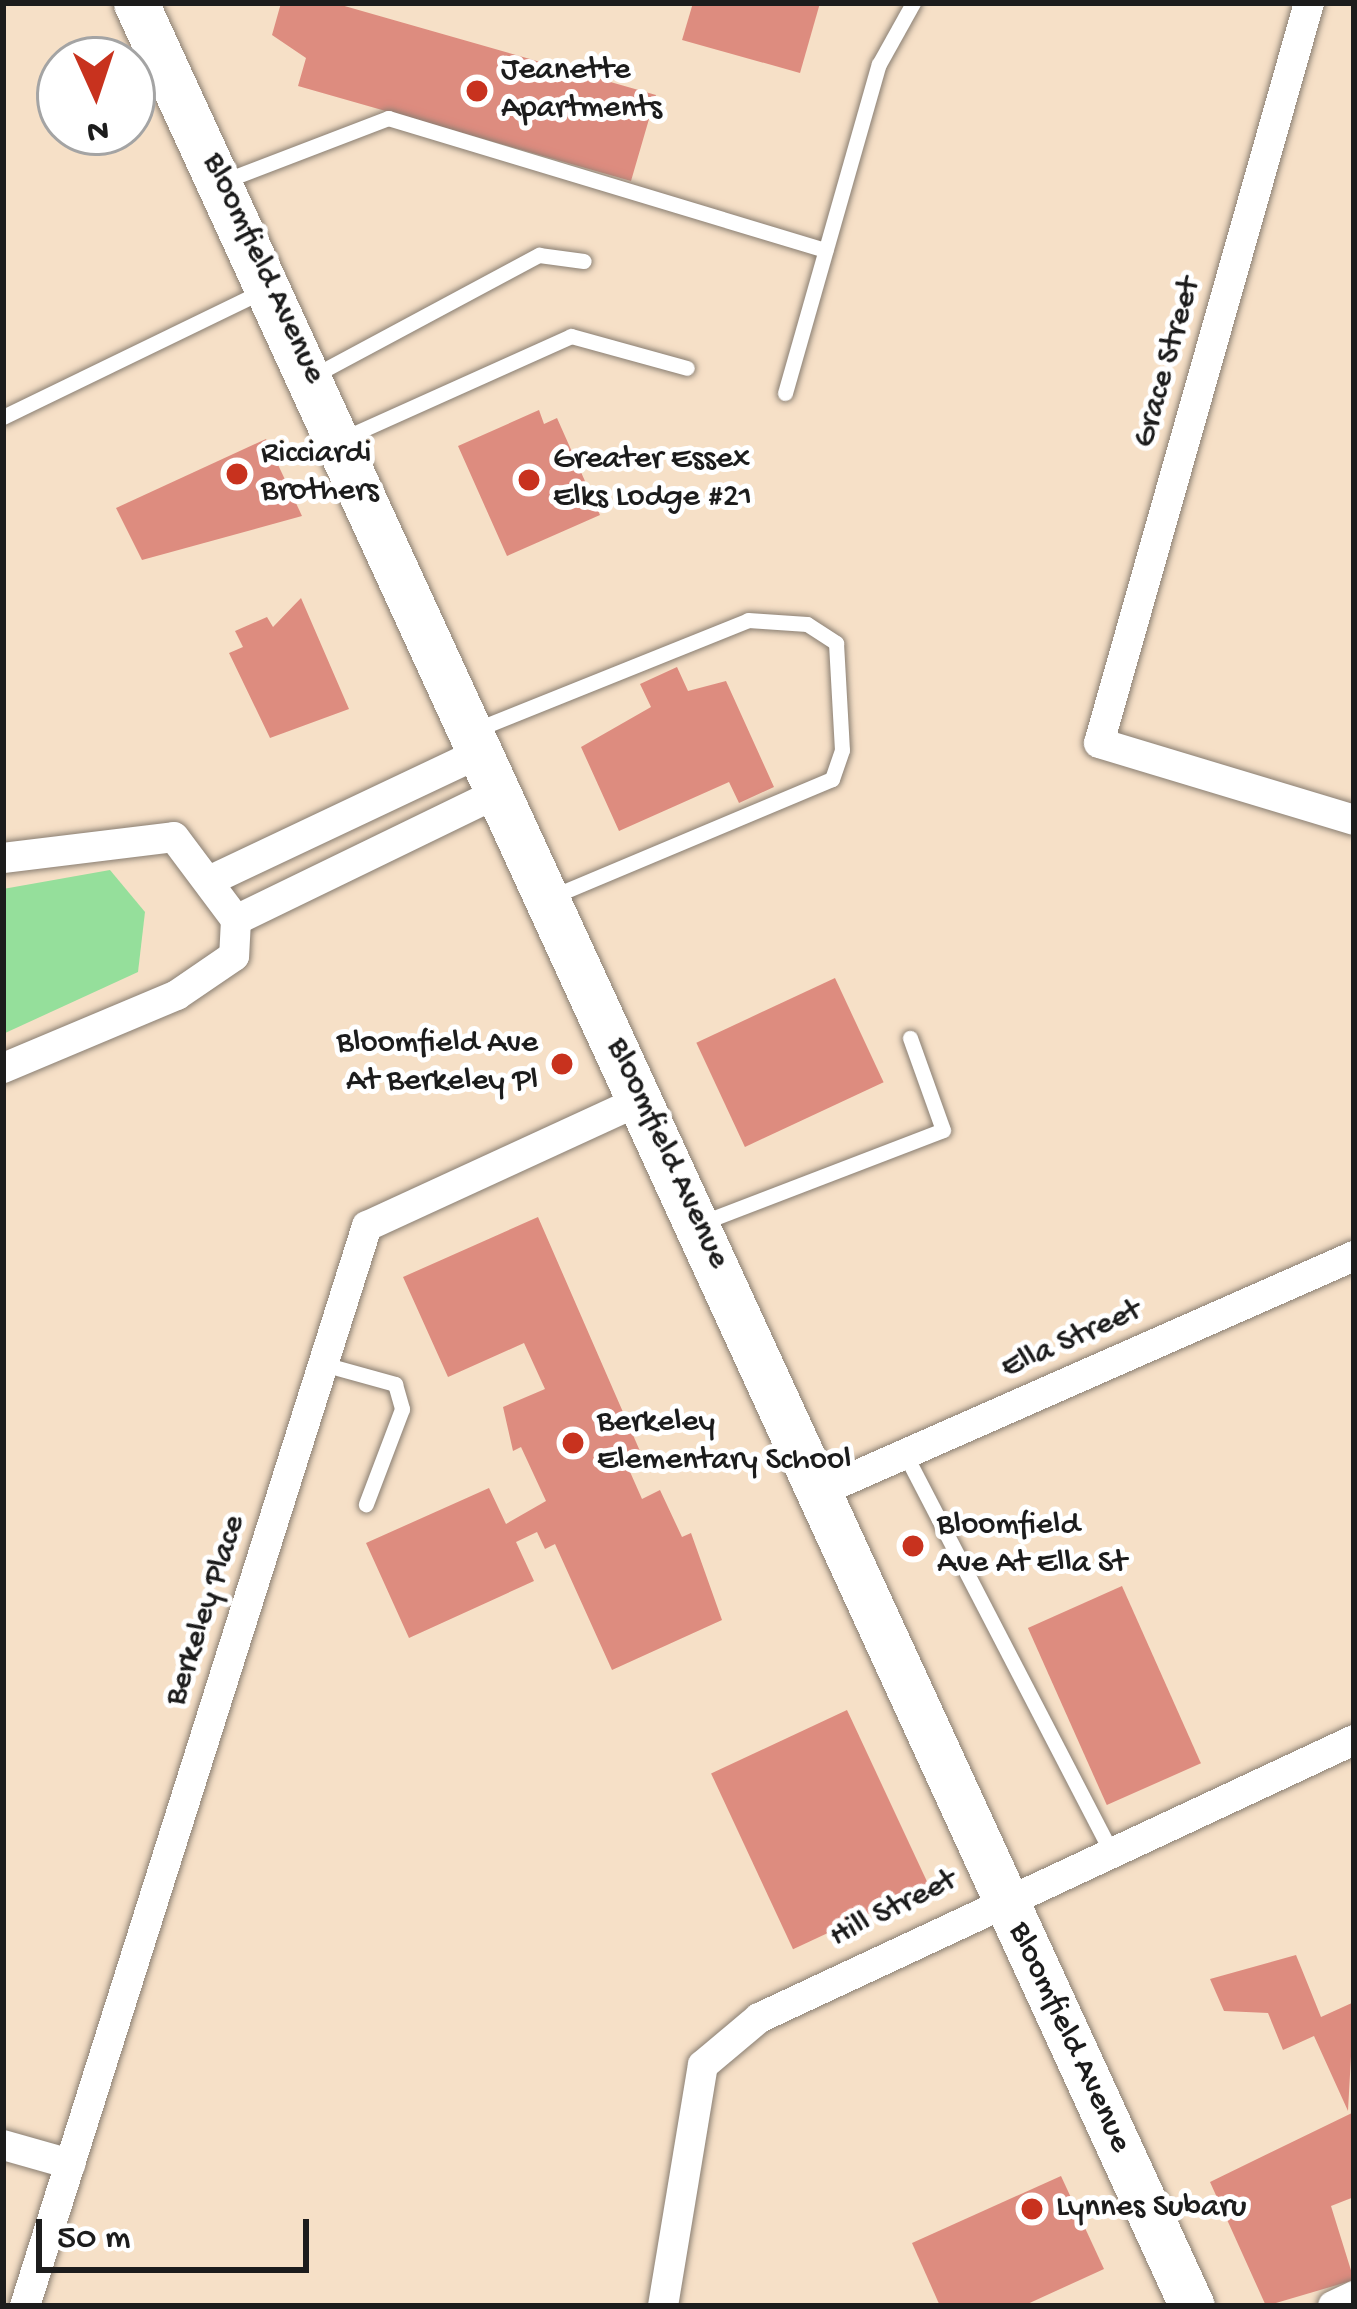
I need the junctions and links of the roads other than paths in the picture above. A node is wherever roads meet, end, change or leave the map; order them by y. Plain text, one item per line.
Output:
1 (136, 3) edge
2 (913, 3) edge
3 (1309, 3) edge
4 (222, 182) junction
5 (826, 250) junction
6 (584, 261) dead end
7 (270, 286) junction
8 (687, 368) dead end
9 (311, 377) junction
10 (785, 393) dead end
11 (3, 417) edge
12 (340, 440) junction
13 (485, 758) junction
14 (1354, 820) edge
15 (3, 858) edge
16 (213, 879) junction
17 (549, 898) junction
18 (236, 920) junction
19 (910, 1038) dead end
20 (3, 1068) edge
21 (641, 1100) junction
22 (698, 1225) junction
23 (1354, 1256) edge
24 (323, 1364) junction
25 (905, 1454) junction
26 (819, 1492) junction
27 (366, 1504) dead end
28 (1354, 1741) edge
29 (1110, 1849) junction
30 (1003, 1897) junction
31 (3, 2144) edge
32 (70, 2164) junction
33 (1354, 2296) edge
34 (25, 2306) edge
35 (663, 2306) edge
36 (1192, 2306) edge
37 (1333, 2306) edge

1 - 4 main road, Bloomfield Avenue
2 - 5 lane
3 - 14 street, Grace Street
4 - 5 lane
4 - 7 main road, Bloomfield Avenue
5 - 10 lane
6 - 9 lane
7 - 9 main road, Bloomfield Avenue
7 - 11 lane
8 - 12 lane
9 - 12 main road, Bloomfield Avenue
12 - 13 main road, Bloomfield Avenue
13 - 16 street
13 - 17 main road, Bloomfield Avenue
13 - 17 lane
13 - 18 street
15 - 16 street
16 - 18 street
17 - 21 main road, Bloomfield Avenue
18 - 20 street
19 - 22 lane
21 - 22 main road, Bloomfield Avenue
21 - 24 street, Berkeley Place
22 - 26 main road, Bloomfield Avenue
23 - 25 street, Ella Street
24 - 27 lane
24 - 32 street, Berkeley Place
25 - 26 street, Ella Street
25 - 29 lane
26 - 30 main road, Bloomfield Avenue
28 - 29 street, Hill Street
29 - 30 street, Hill Street
30 - 35 street, Hill Street
30 - 36 main road, Bloomfield Avenue
31 - 32 street
32 - 34 street, Berkeley Place
33 - 37 street

